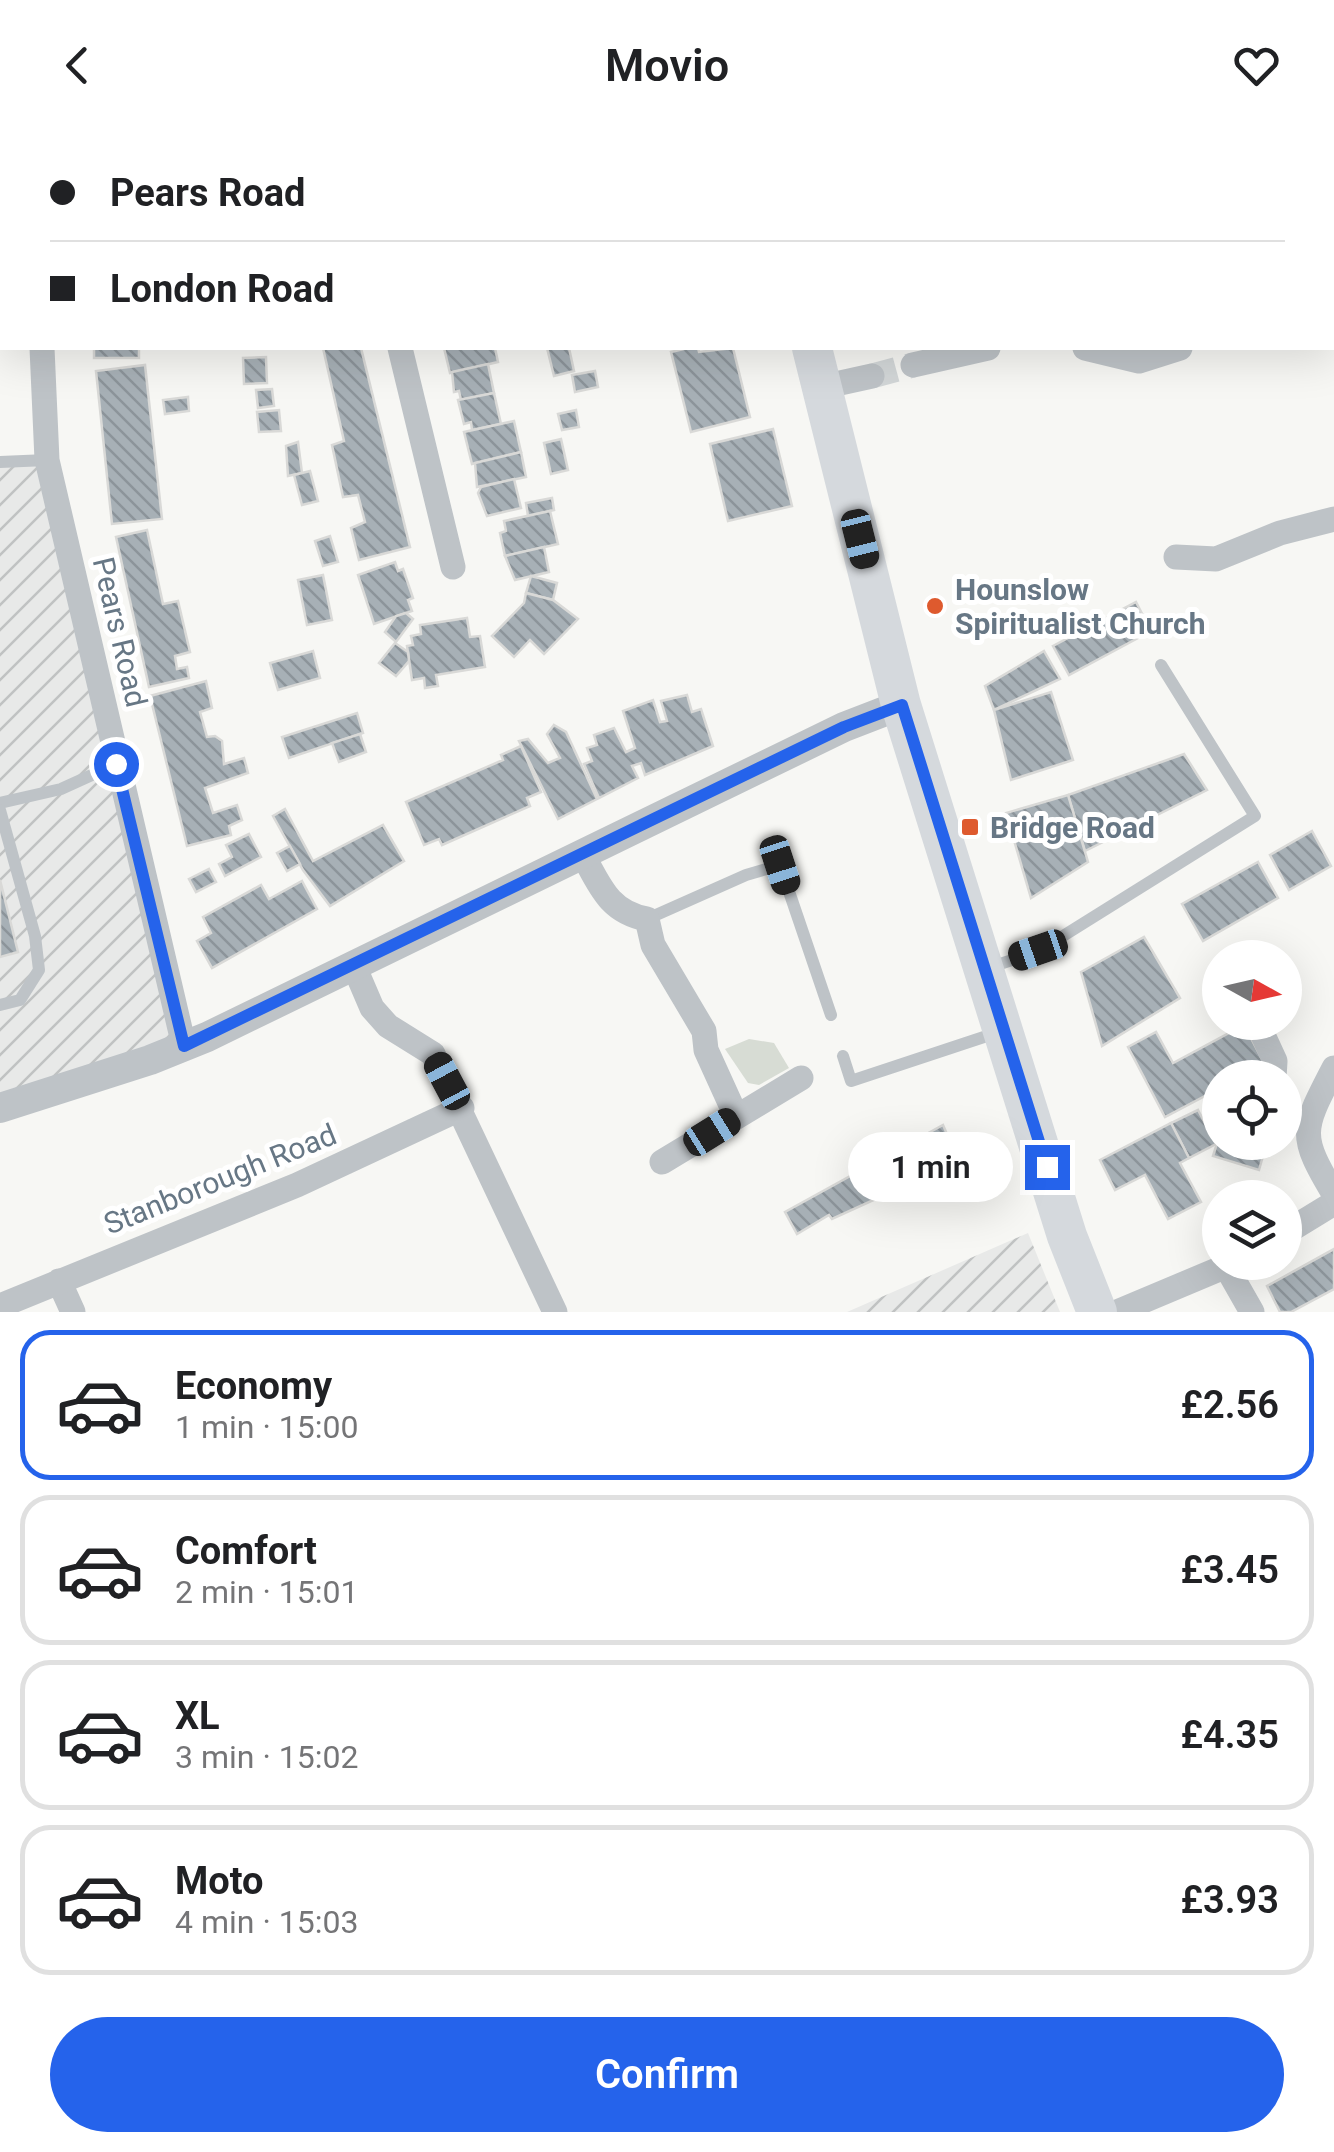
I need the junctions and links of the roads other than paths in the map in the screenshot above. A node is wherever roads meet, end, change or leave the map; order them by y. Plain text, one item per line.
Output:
1 (42, 350) edge
2 (400, 350) edge
3 (813, 350) edge
4 (979, 350) edge
5 (1093, 350) edge
6 (1174, 350) edge
7 (913, 365) tunnel mouth
8 (872, 376) tunnel mouth
9 (822, 387) junction
10 (47, 460) junction
11 (0, 462) edge
12 (1334, 519) edge
13 (1176, 556) dead end
14 (453, 566) dead end
15 (1160, 664) dead end
16 (902, 705) junction
17 (116, 764) junction
18 (0, 806) edge
19 (583, 854) junction
20 (646, 919) junction
21 (354, 966) junction
22 (986, 969) junction
23 (0, 1004) edge
24 (830, 1015) dead end
25 (1006, 1030) junction
26 (184, 1046) junction
27 (844, 1056) dead end
28 (1334, 1068) edge
29 (801, 1078) dead end
30 (0, 1108) edge
31 (462, 1108) junction
32 (1302, 1113) edge
33 (736, 1116) junction
34 (1310, 1116) junction
35 (662, 1162) dead end
36 (1334, 1194) edge
37 (1334, 1203) edge
38 (1302, 1223) edge
39 (1202, 1277) edge
40 (59, 1280) junction
41 (1238, 1280) edge
42 (0, 1306) edge
43 (73, 1312) edge
44 (555, 1312) edge
45 (1097, 1312) edge
46 (1117, 1312) edge
47 (1252, 1312) edge

1 - 10 street, Pears Road
2 - 14 street
3 - 9 main road
4 - 7 street
5 - 6 street
8 - 9 street
9 - 16 main road
10 - 11 lane
10 - 17 street, Pears Road
12 - 13 street
15 - 22 lane
16 - 19 street
16 - 22 main road
17 - 18 lane
17 - 26 street, Pears Road
18 - 23 lane
19 - 20 street
19 - 21 street
20 - 24 lane
20 - 33 street
21 - 26 street
21 - 31 street
22 - 25 main road
25 - 27 lane
25 - 45 main road
26 - 30 street
28 - 34 street
29 - 33 street
31 - 40 street, Stanborough Road
31 - 44 street
32 - 34 street
33 - 35 street
34 - 36 street
37 - 38 street
39 - 46 street
40 - 42 street, Stanborough Road
40 - 43 street
41 - 47 street

